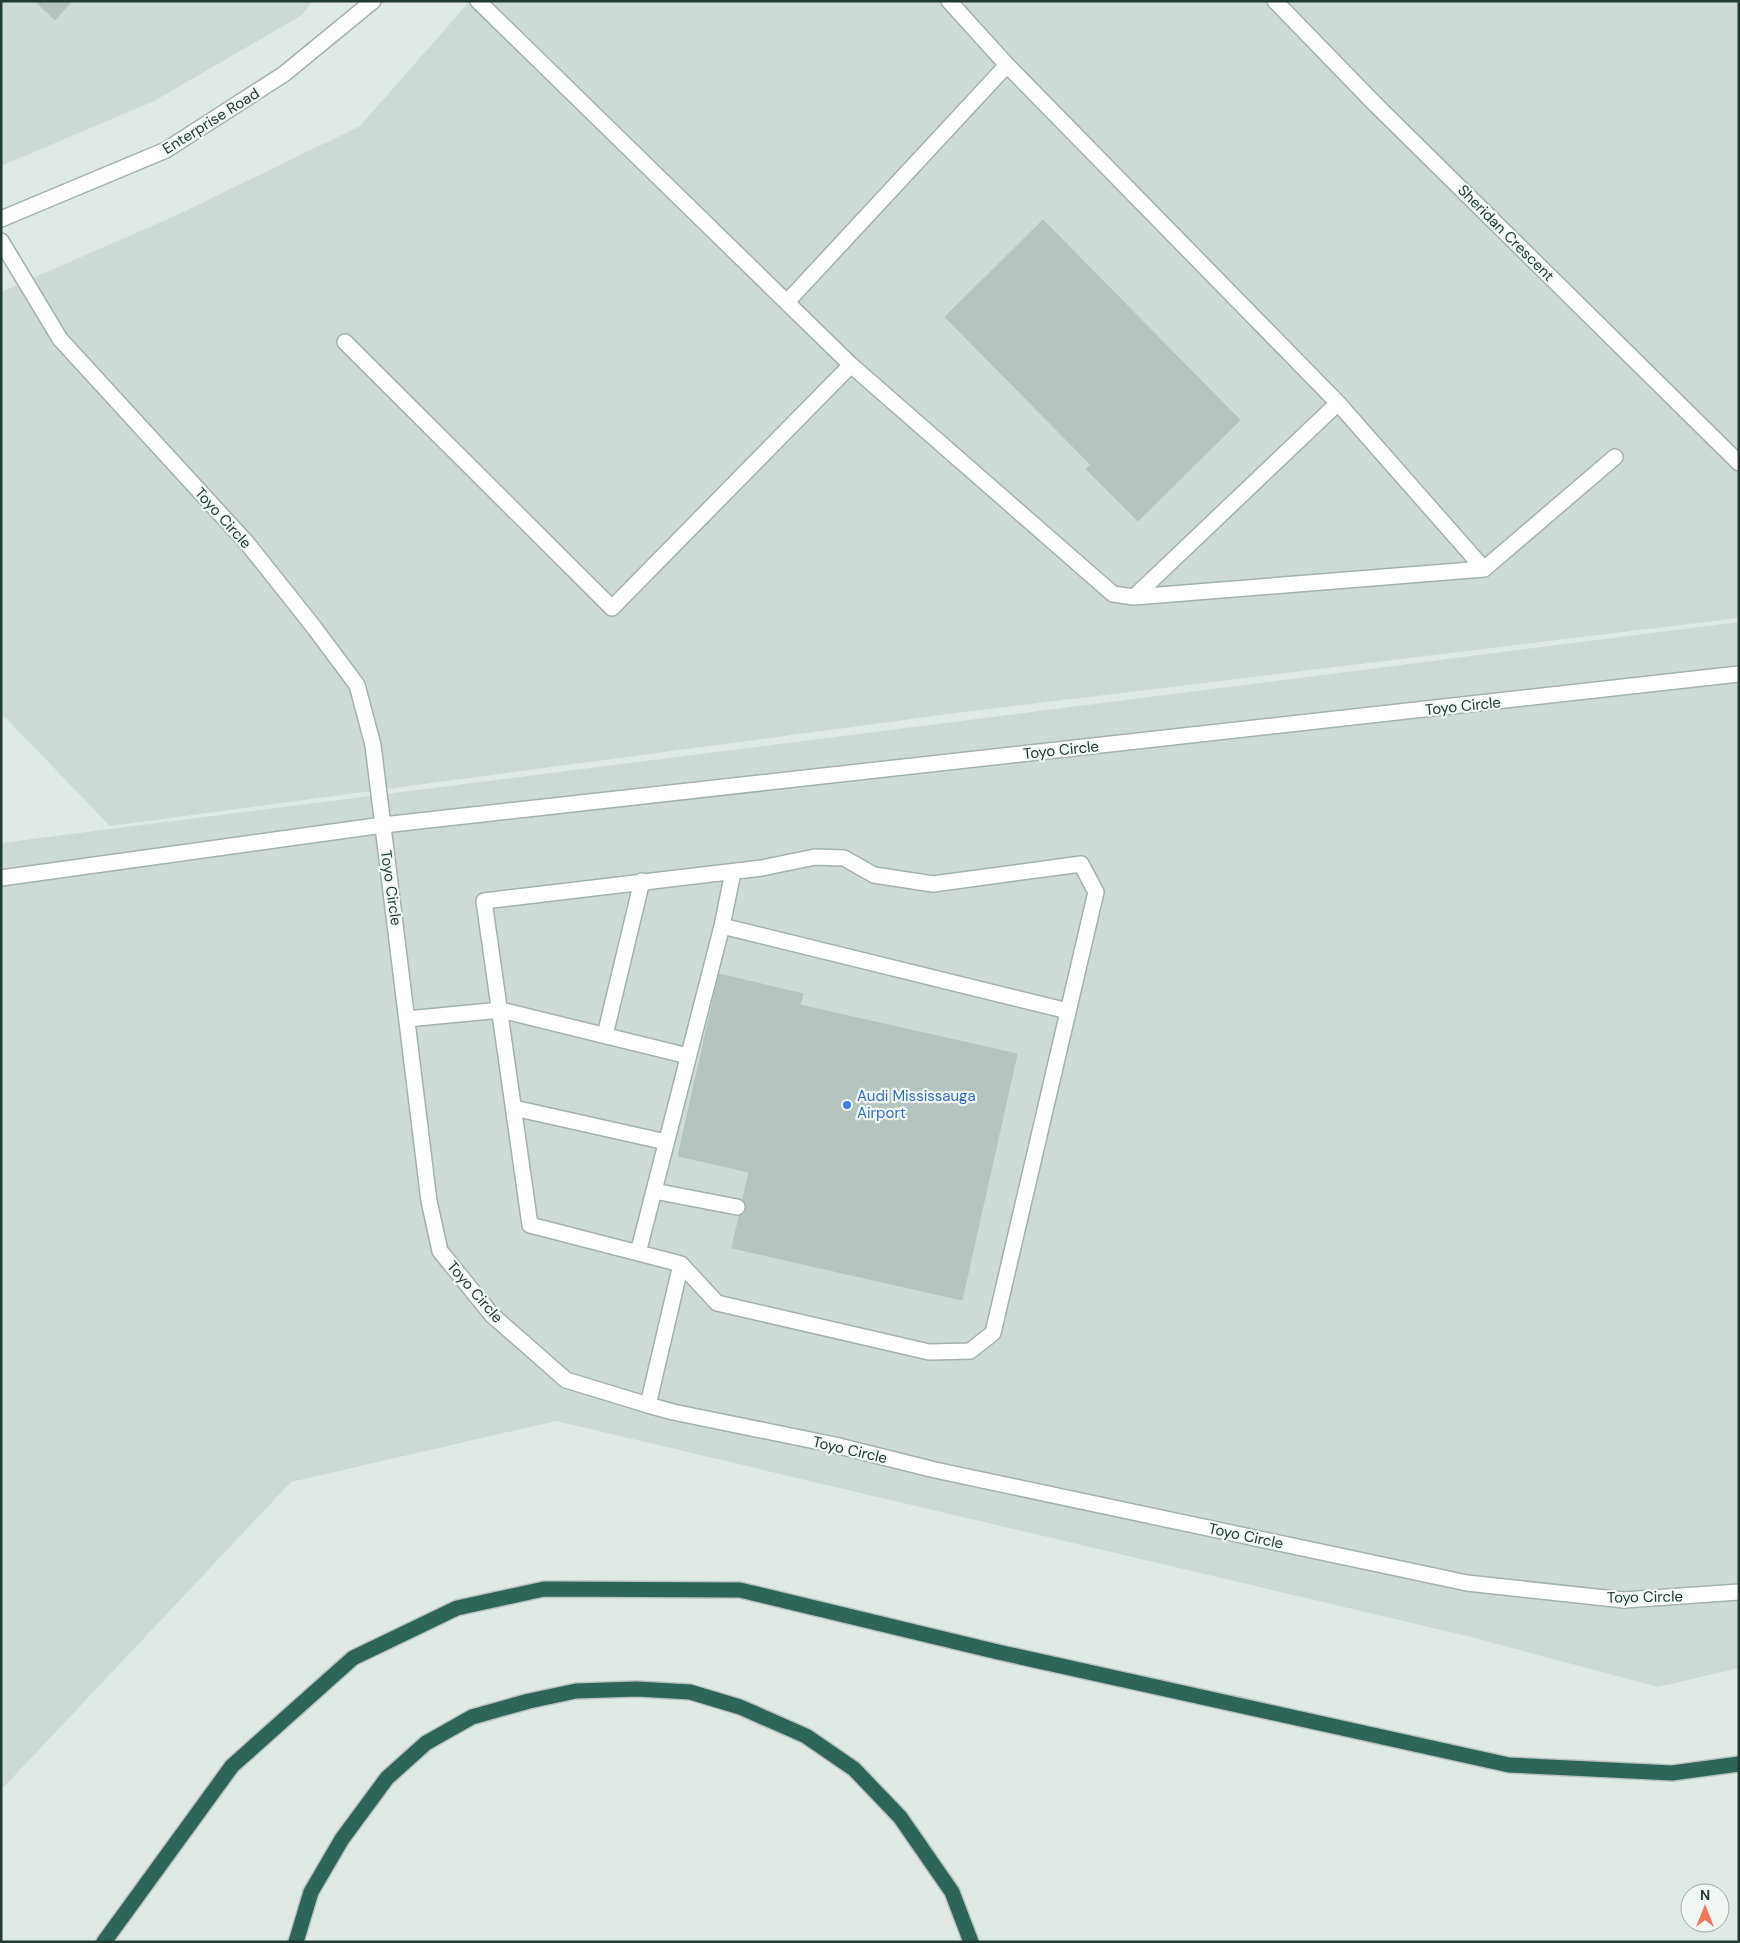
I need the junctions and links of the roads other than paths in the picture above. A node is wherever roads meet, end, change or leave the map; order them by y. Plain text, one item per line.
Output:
1 (373, 1) edge
2 (478, 1) edge
3 (949, 1) edge
4 (1275, 1) edge
5 (1007, 65) junction
6 (1, 219) edge
7 (1, 241) edge
8 (787, 302) junction
9 (345, 342) dead end
10 (851, 365) junction
11 (1338, 403) junction
12 (1614, 456) dead end
13 (1739, 463) edge
14 (1484, 569) junction
15 (1134, 596) junction
16 (1739, 674) edge
17 (382, 825) junction
18 (733, 872) junction
19 (1, 878) edge
20 (642, 881) junction
21 (722, 926) junction
22 (501, 1010) junction
23 (1068, 1011) junction
24 (407, 1019) junction
25 (605, 1035) junction
26 (688, 1056) junction
27 (514, 1108) junction
28 (666, 1142) junction
29 (654, 1191) junction
30 (736, 1207) dead end
31 (638, 1252) junction
32 (681, 1264) junction
33 (648, 1405) junction
34 (1739, 1592) edge
35 (1739, 1764) edge
36 (104, 1942) edge
37 (296, 1942) edge
38 (971, 1942) edge

1 - 6 street, Enterprise Road
2 - 8 street
3 - 5 street
4 - 13 street, Sheridan Crescent
5 - 8 street
5 - 11 street
7 - 17 street, Toyo Circle
8 - 10 street
9 - 10 street
10 - 15 street
11 - 14 street
11 - 15 street
12 - 14 street
14 - 15 street
16 - 17 street, Toyo Circle
17 - 19 street, Toyo Circle
17 - 24 street, Toyo Circle
18 - 20 street
18 - 21 street
18 - 23 street
20 - 22 street
20 - 25 street
21 - 23 street
21 - 26 street
22 - 24 street
22 - 25 street
22 - 27 street
23 - 32 street
24 - 33 street, Toyo Circle
25 - 26 street
26 - 28 street
27 - 28 street
27 - 31 street
28 - 29 street
29 - 30 street
29 - 31 street
31 - 32 street
32 - 33 street
33 - 34 street, Toyo Circle
35 - 36 highway
37 - 38 highway

